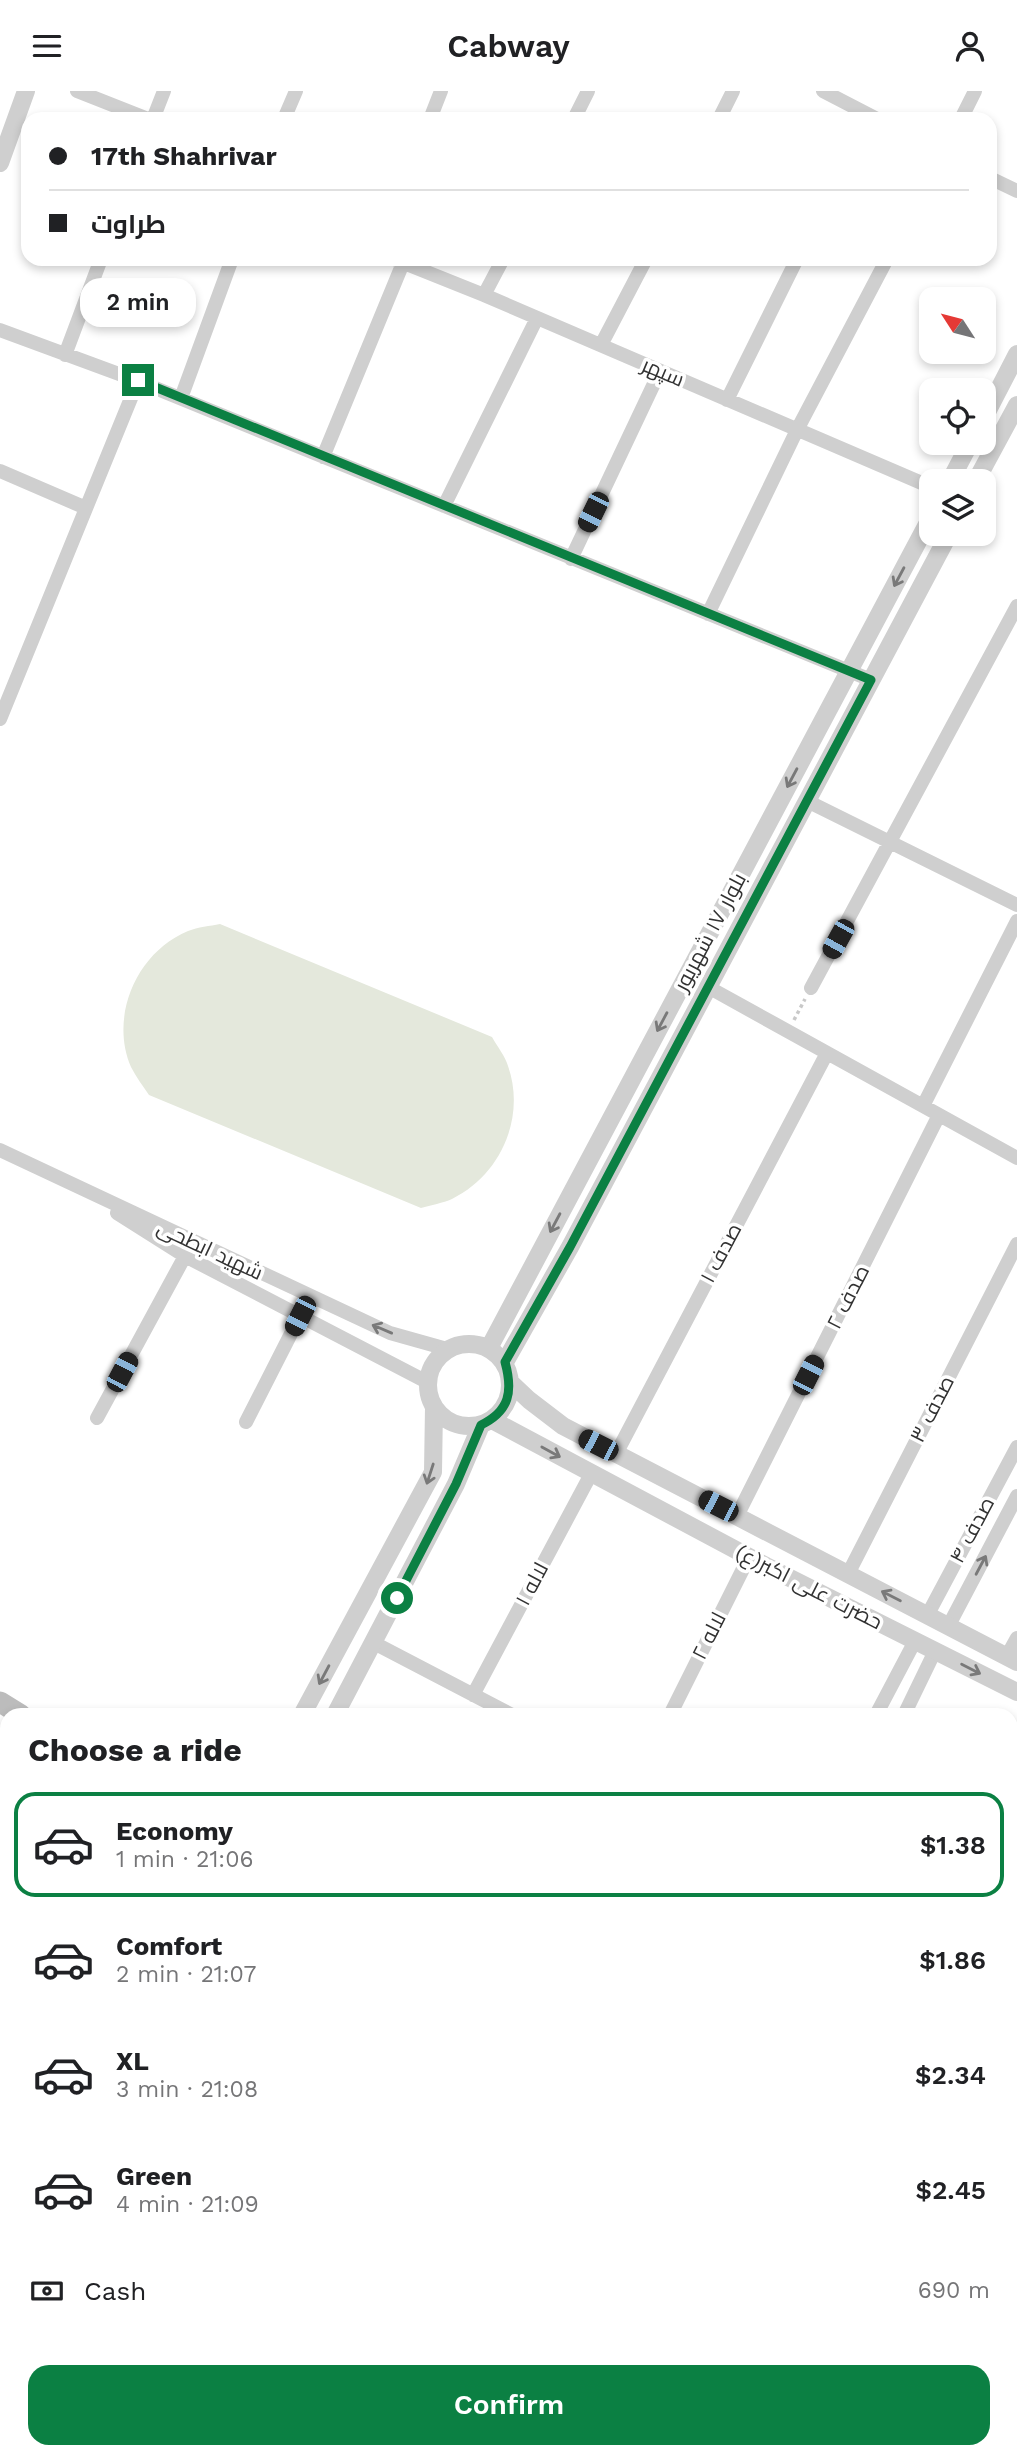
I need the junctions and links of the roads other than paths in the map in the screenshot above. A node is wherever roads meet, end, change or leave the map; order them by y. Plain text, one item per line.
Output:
1 (26, 91) edge
2 (77, 91) edge
3 (164, 91) edge
4 (296, 91) edge
5 (441, 91) edge
6 (588, 91) edge
7 (733, 91) edge
8 (823, 91) edge
9 (975, 91) edge
10 (132, 112) edge
11 (154, 112) edge
12 (287, 112) edge
13 (433, 112) edge
14 (578, 112) edge
15 (722, 112) edge
16 (860, 112) edge
17 (964, 112) edge
18 (0, 163) edge
19 (997, 181) edge
20 (1017, 191) edge
21 (98, 266) edge
22 (229, 266) edge
23 (397, 266) edge
24 (412, 266) edge
25 (499, 266) edge
26 (642, 266) edge
27 (794, 266) edge
28 (883, 266) edge
29 (484, 295) junction
30 (537, 318) junction
31 (0, 330) edge
32 (601, 345) junction
33 (65, 355) junction
34 (1017, 355) edge
35 (660, 371) junction
36 (138, 380) junction
37 (996, 395) edge
38 (181, 398) junction
39 (727, 400) junction
40 (1015, 413) edge
41 (797, 430) junction
42 (323, 457) junction
43 (983, 469) edge
44 (0, 471) edge
45 (919, 482) edge
46 (444, 506) junction
47 (86, 508) junction
48 (919, 539) edge
49 (942, 546) edge
50 (571, 559) junction
51 (1017, 606) edge
52 (708, 614) junction
53 (848, 672) junction
54 (871, 680) junction
55 (0, 719) edge
56 (807, 801) junction
57 (891, 843) junction
58 (1017, 905) edge
59 (1017, 921) edge
60 (708, 987) junction
61 (811, 988) road end
62 (827, 1053) junction
63 (923, 1106) junction
64 (939, 1115) junction
65 (0, 1150) edge
66 (1017, 1159) edge
67 (91, 1193) junction
68 (1017, 1244) edge
69 (185, 1256) junction
70 (300, 1316) junction
71 (489, 1348) junction
72 (447, 1349) junction
73 (505, 1362) junction
74 (429, 1383) junction
75 (511, 1383) junction
76 (434, 1407) junction
77 (97, 1418) dead end
78 (246, 1422) dead end
79 (486, 1422) junction
80 (1017, 1447) edge
81 (616, 1454) junction
82 (647, 1470) junction
83 (591, 1474) junction
84 (633, 1496) junction
85 (1017, 1496) edge
86 (737, 1517) junction
87 (749, 1557) junction
88 (848, 1574) junction
89 (928, 1614) junction
90 (948, 1625) junction
91 (1017, 1638) edge
92 (915, 1641) junction
93 (374, 1643) junction
94 (936, 1651) junction
95 (1012, 1659) edge
96 (1017, 1692) edge
97 (473, 1695) junction
98 (306, 1708) edge
99 (339, 1708) edge
100 (498, 1708) edge
101 (674, 1708) edge
102 (880, 1708) edge
103 (908, 1708) edge

1 - 18 street
2 - 10 street
3 - 11 street
4 - 12 street
5 - 13 street
6 - 14 street
7 - 15 street
8 - 16 street
9 - 17 street
19 - 20 street
21 - 33 street
22 - 38 street
23 - 42 street
24 - 29 street, سپهر
25 - 29 street
26 - 32 street
27 - 39 street
28 - 41 street
29 - 30 street, سپهر
30 - 32 street, سپهر
30 - 46 street
31 - 33 street
32 - 35 street, سپهر
33 - 36 street
34 - 37 street
35 - 39 street, سپهر
35 - 50 street
36 - 38 street
36 - 47 street
38 - 42 street
39 - 41 street, سپهر
40 - 43 street
41 - 45 street, سپهر
41 - 52 street
42 - 46 street
44 - 47 street
46 - 50 street
47 - 55 street
48 -> 53 street, بلوار ۱۷ شهریور
49 - 54 street, بلوار ۱۷ شهریور
50 - 52 street
51 - 57 street
52 - 53 street
53 - 54 street
53 -> 71 street, بلوار ۱۷ شهریور
54 - 56 street, بلوار ۱۷ شهریور
56 - 57 street
56 - 60 street, بلوار ۱۷ شهریور
57 - 58 street
57 - 61 street
59 - 63 street
60 - 62 street
60 - 73 street, بلوار ۱۷ شهریور
62 - 63 street
62 - 81 street, صدف ۱
63 - 64 street
64 - 66 street
64 - 86 street, صدف ۲
65 - 67 street, شهید ابطحی
67 - 69 street, شهید ابطحی
72 -> 67 street, شهید ابطحی
68 - 88 street, صدف ۳
69 - 70 street, شهید ابطحی
69 - 77 street
70 - 74 street, شهید ابطحی
70 - 78 street
71 - 72 street
71 - 73 street
72 - 74 street
73 - 75 street
74 - 76 street
75 - 79 street
75 - 81 street, حضرت علی اکبر(ع)
76 - 79 street
76 -> 98 street
79 -> 83 street, حضرت علی اکبر(ع)
79 - 93 street
80 - 89 street, صدف ۴
81 - 82 street, حضرت علی اکبر(ع)
82 - 84 street
82 - 86 street, حضرت علی اکبر(ع)
83 - 84 street, حضرت علی اکبر(ع)
83 - 97 street, لاله ۱
84 - 87 street, حضرت علی اکبر(ع)
90 -> 85 street, صدف ۴
86 - 88 street, حضرت علی اکبر(ع)
87 - 92 street, حضرت علی اکبر(ع)
87 - 101 street, لاله ۲
89 -> 88 street, حضرت علی اکبر(ع)
89 - 90 street, حضرت علی اکبر(ع)
89 - 92 street
90 - 94 street
90 - 95 street, حضرت علی اکبر(ع)
91 - 95 street
92 - 94 street, حضرت علی اکبر(ع)
92 - 102 street
93 - 97 street
93 - 99 street
94 -> 96 street, حضرت علی اکبر(ع)
94 - 103 street
97 - 100 street

